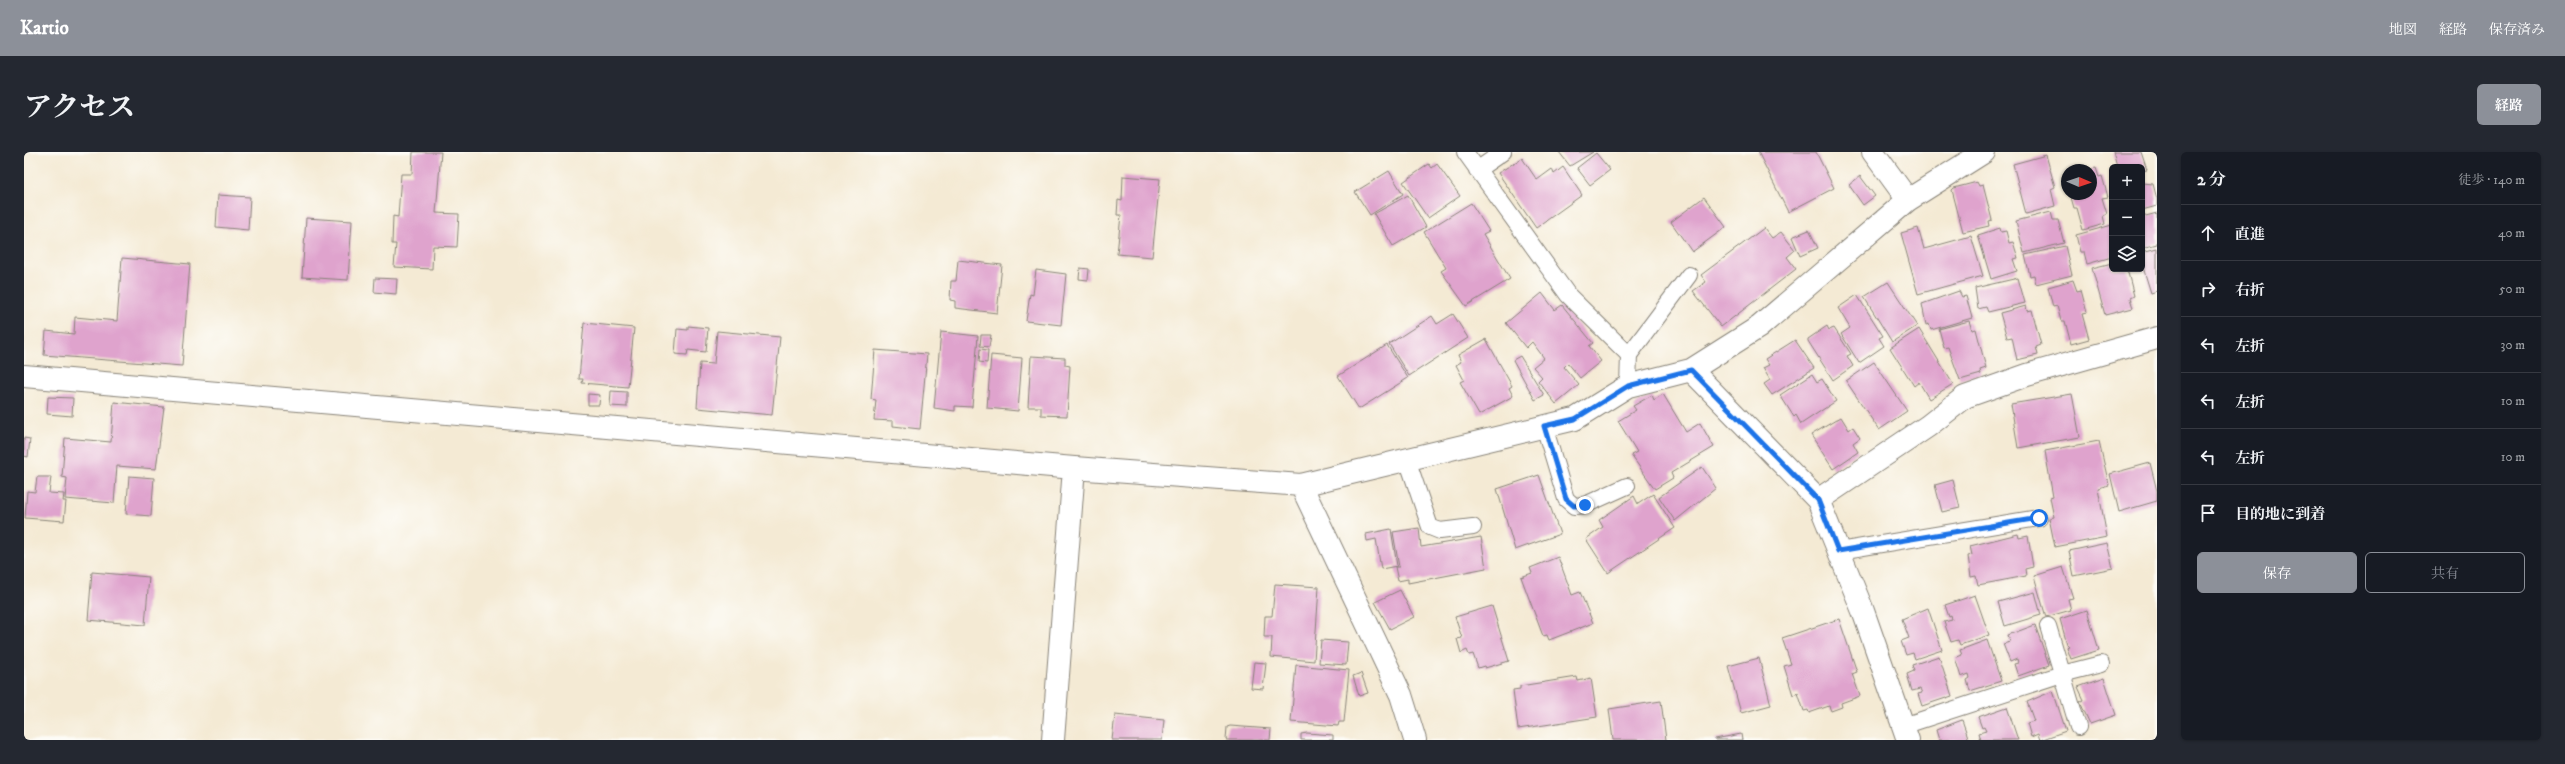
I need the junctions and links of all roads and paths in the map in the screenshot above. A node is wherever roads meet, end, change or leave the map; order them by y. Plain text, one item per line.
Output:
1 (1465, 152) edge
2 (1503, 152) edge
3 (1873, 152) edge
4 (1984, 152) edge
5 (1478, 170) junction
6 (1908, 200) junction
7 (1689, 275) dead end
8 (2157, 338) edge
9 (1629, 355) junction
10 (1691, 370) junction
11 (24, 376) edge
12 (1628, 386) junction
13 (1544, 426) junction
14 (1407, 459) junction
15 (1074, 468) junction
16 (1301, 485) junction
17 (1627, 486) dead end
18 (1818, 500) junction
19 (2039, 518) dead end
20 (1473, 527) dead end
21 (1838, 551) junction
22 (2048, 626) dead end
23 (2101, 664) dead end
24 (2062, 674) junction
25 (2078, 727) dead end
26 (1906, 733) edge
27 (1053, 740) edge
28 (1415, 740) edge

1 - 5 lane
2 - 5 lane
3 - 6 street
4 - 6 street
5 - 9 lane
6 - 10 street
7 - 9 lane
8 - 18 street
9 - 12 lane
10 - 12 street
10 - 18 street
11 - 15 street
12 - 13 street
13 - 14 street
13 - 17 lane
14 - 16 street
14 - 20 lane
15 - 16 street
15 - 27 street
16 - 28 street
18 - 21 street
19 - 21 lane
21 - 26 street
22 - 24 lane
23 - 24 lane
24 - 25 lane
24 - 26 lane

